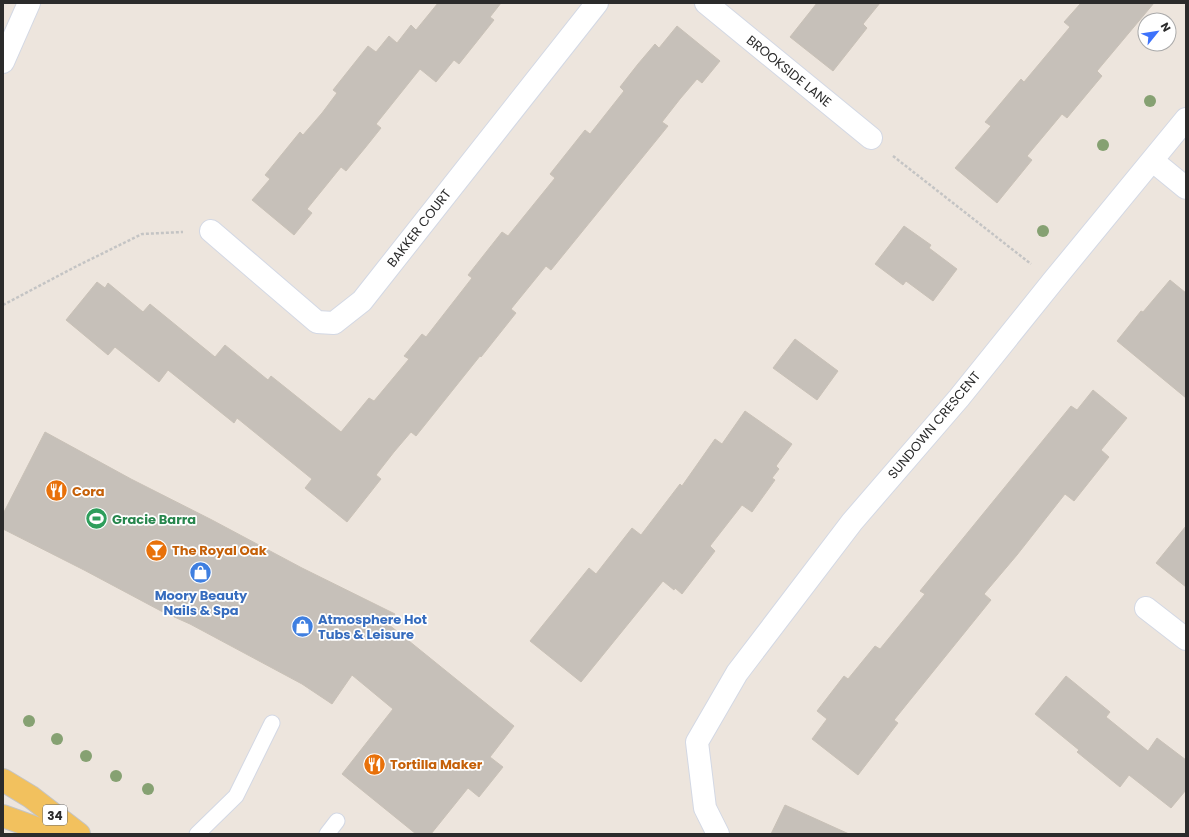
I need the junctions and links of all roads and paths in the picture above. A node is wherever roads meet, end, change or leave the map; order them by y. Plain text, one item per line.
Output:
1 (29, 3) edge
2 (597, 3) edge
3 (706, 3) edge
4 (3, 62) edge
5 (1186, 119) edge
6 (871, 138) joint
7 (1153, 161) junction
8 (1186, 188) edge
9 (211, 231) joint
10 (1053, 281) junction
11 (3, 306) edge
12 (1146, 608) dead end
13 (1186, 640) edge
14 (272, 723) dead end
15 (3, 765) edge
16 (3, 780) edge
17 (31, 797) junction
18 (3, 816) edge
19 (337, 821) dead end
20 (53, 834) edge
21 (79, 834) edge
22 (197, 834) edge
23 (327, 834) edge
24 (718, 834) edge

1 - 4 street
2 - 9 street, BAKKER COURT
3 - 6 street, BROOKSIDE LANE
5 - 7 street, SUNDOWN CRESCENT
6 - 10 path
7 - 8 street
7 - 10 street, SUNDOWN CRESCENT
9 - 11 path
10 - 24 street, SUNDOWN CRESCENT
12 - 13 street
14 - 22 lane
15 - 17 main road
16 - 17 main road, 34
17 - 21 main road, 34
18 - 20 main road, 34
19 - 23 lane

